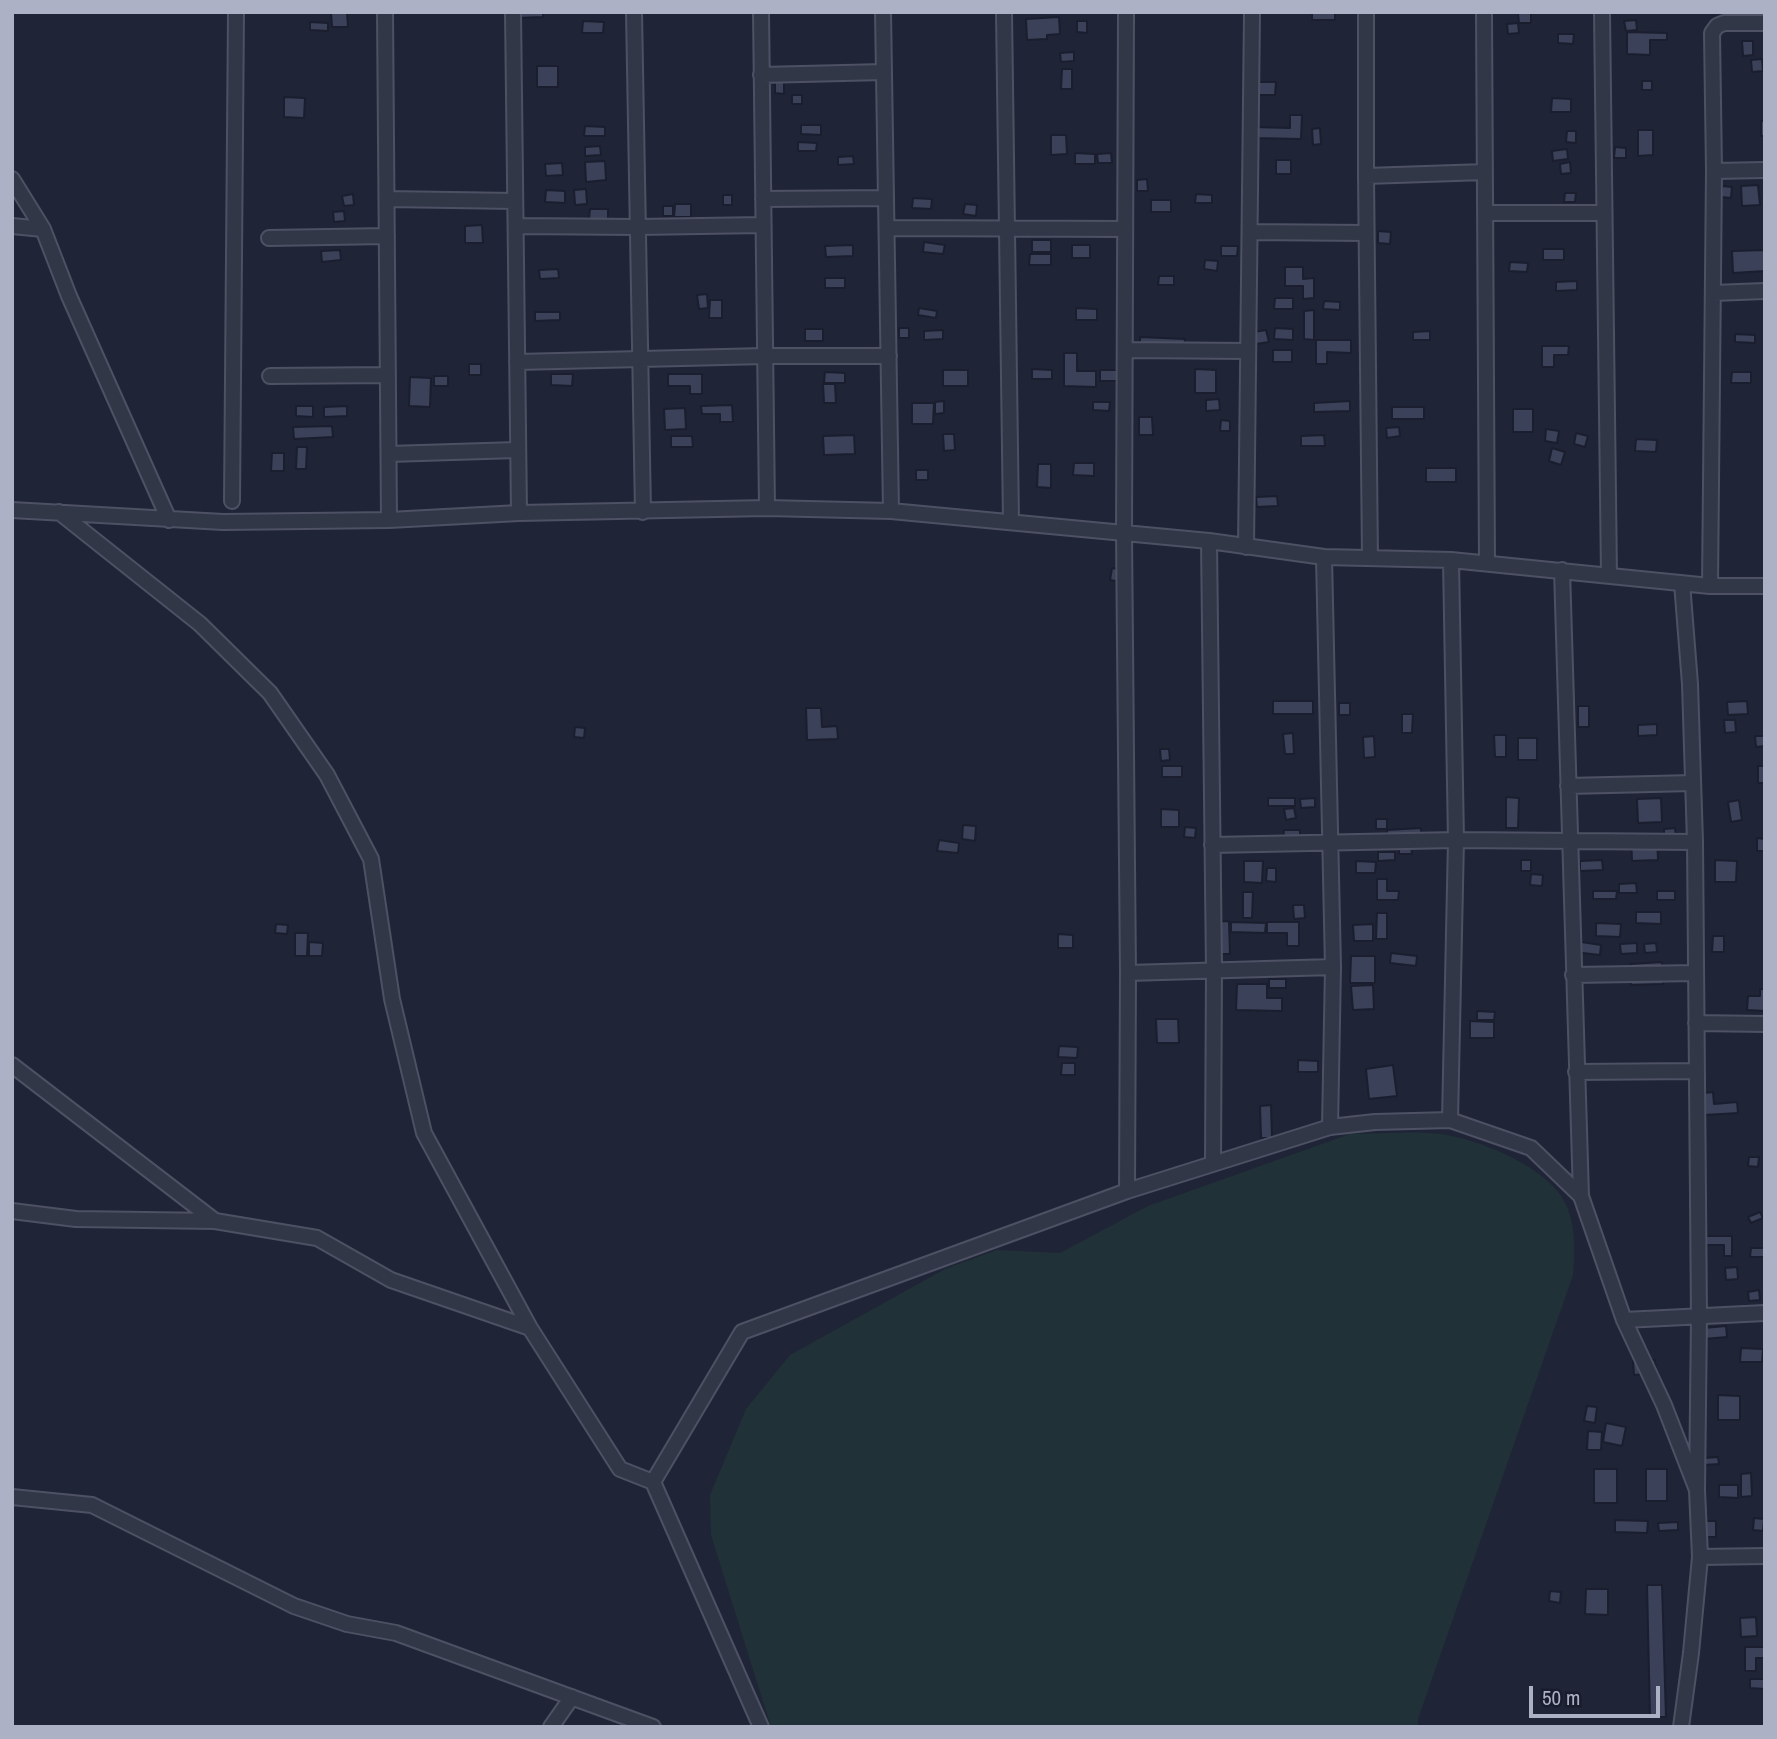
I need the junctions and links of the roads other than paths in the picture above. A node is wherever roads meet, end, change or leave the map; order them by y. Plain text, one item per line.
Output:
1 (236, 12) edge
2 (385, 12) edge
3 (513, 12) edge
4 (634, 12) edge
5 (761, 12) edge
6 (884, 12) edge
7 (1004, 12) edge
8 (1126, 12) edge
9 (1252, 12) edge
10 (1366, 12) edge
11 (1484, 12) edge
12 (1602, 12) edge
13 (1765, 23) edge
14 (884, 72) junction
15 (761, 75) junction
16 (1765, 170) edge
17 (1714, 171) junction
18 (1485, 172) junction
19 (1366, 176) junction
20 (12, 179) edge
21 (886, 198) junction
22 (387, 199) junction
23 (763, 199) junction
24 (515, 201) junction
25 (1485, 213) junction
26 (1603, 214) junction
27 (763, 225) junction
28 (12, 226) edge
29 (516, 226) junction
30 (638, 227) junction
31 (887, 228) junction
32 (43, 229) junction
33 (1007, 229) junction
34 (1125, 229) junction
35 (1250, 232) junction
36 (1366, 233) junction
37 (387, 236) junction
38 (269, 239) dead end
39 (1765, 291) edge
40 (1713, 293) junction
41 (1125, 350) junction
42 (1248, 351) junction
43 (765, 356) junction
44 (889, 356) junction
45 (640, 359) junction
46 (517, 362) junction
47 (388, 375) junction
48 (270, 376) dead end
49 (517, 450) junction
50 (389, 454) junction
51 (232, 501) dead end
52 (766, 508) junction
53 (12, 510) edge
54 (891, 510) junction
55 (60, 512) junction
56 (643, 512) junction
57 (519, 513) junction
58 (169, 520) junction
59 (389, 520) junction
60 (1011, 522) junction
61 (1124, 533) junction
62 (1209, 541) junction
63 (1246, 547) junction
64 (1325, 557) junction
65 (1370, 558) junction
66 (1451, 560) junction
67 (1487, 564) junction
68 (1562, 570) junction
69 (1609, 575) junction
70 (1682, 583) junction
71 (1710, 586) junction
72 (1765, 586) edge
73 (1693, 783) junction
74 (1569, 786) junction
75 (1570, 839) junction
76 (1456, 840) junction
77 (1695, 842) junction
78 (1330, 843) junction
79 (1212, 845) junction
80 (1333, 967) junction
81 (1214, 970) junction
82 (1128, 973) junction
83 (1696, 973) junction
84 (1573, 975) junction
85 (1696, 1023) junction
86 (1765, 1024) edge
87 (12, 1065) edge
88 (1695, 1071) junction
89 (1576, 1072) junction
90 (1450, 1120) junction
91 (1329, 1127) junction
92 (1213, 1163) junction
93 (1127, 1191) junction
94 (1581, 1196) junction
95 (12, 1211) edge
96 (215, 1221) junction
97 (1765, 1313) edge
98 (1699, 1317) junction
99 (1624, 1320) junction
100 (530, 1328) junction
101 (653, 1482) junction
102 (1697, 1490) junction
103 (12, 1497) edge
104 (1765, 1556) edge
105 (1700, 1557) junction
106 (572, 1697) junction
107 (551, 1727) edge
108 (653, 1727) edge
109 (761, 1727) edge
110 (1681, 1727) edge

1 - 51 street
2 - 22 street
3 - 24 street
4 - 30 street
5 - 15 street
6 - 14 street
7 - 33 street
8 - 34 street
9 - 35 street
10 - 19 street
11 - 18 street
12 - 26 street
13 - 17 street
14 - 15 street
14 - 21 street
15 - 23 street
16 - 17 street
17 - 40 street
18 - 19 street
18 - 25 street
19 - 36 street
20 - 32 street
21 - 23 street
21 - 31 street
22 - 24 street
22 - 37 street
23 - 27 street
24 - 29 street
25 - 26 street
25 - 67 street
26 - 69 street
27 - 30 street
27 - 43 street
28 - 32 street
29 - 30 street
29 - 46 street
30 - 45 street
31 - 33 street
31 - 44 street
32 - 58 street
33 - 34 street
33 - 60 street
34 - 41 street
35 - 36 street
35 - 42 street
36 - 65 street
37 - 38 street
37 - 47 street
39 - 40 street
40 - 71 street
41 - 42 street
41 - 61 street
42 - 63 street
43 - 44 street
43 - 45 street
43 - 52 street
44 - 54 street
45 - 46 street
45 - 56 street
46 - 49 street
47 - 48 street
47 - 50 street
49 - 50 street
49 - 57 street
50 - 59 street
52 - 54 street
52 - 56 street
53 - 55 street
54 - 60 street
55 - 58 street
55 - 100 street
56 - 57 street
57 - 59 street
58 - 59 street
60 - 61 street
61 - 62 street
61 - 82 street
62 - 63 street
62 - 79 street
63 - 64 street
64 - 65 street
64 - 78 street
65 - 66 street
66 - 67 street
66 - 76 street
67 - 68 street
68 - 69 street
68 - 74 street
69 - 70 street
70 - 71 street
70 - 73 street
71 - 72 street
73 - 74 street
73 - 77 street
74 - 75 street
75 - 76 street
75 - 77 street
75 - 84 street
76 - 78 street
76 - 90 street
77 - 83 street
78 - 79 street
78 - 80 street
79 - 81 street
80 - 81 street
80 - 91 street
81 - 82 street
81 - 92 street
82 - 93 street
83 - 84 street
83 - 85 street
84 - 89 street
85 - 86 street
85 - 88 street
87 - 96 street
88 - 89 street
88 - 98 street
89 - 94 street
90 - 91 street
90 - 94 street
91 - 92 street
92 - 93 street
93 - 101 street
94 - 99 street
95 - 96 street
96 - 100 street
97 - 98 street
98 - 99 street
98 - 102 street
99 - 102 street
100 - 101 street
101 - 109 street
102 - 105 street
103 - 106 street
104 - 105 street
105 - 110 street
106 - 107 street
106 - 108 street

